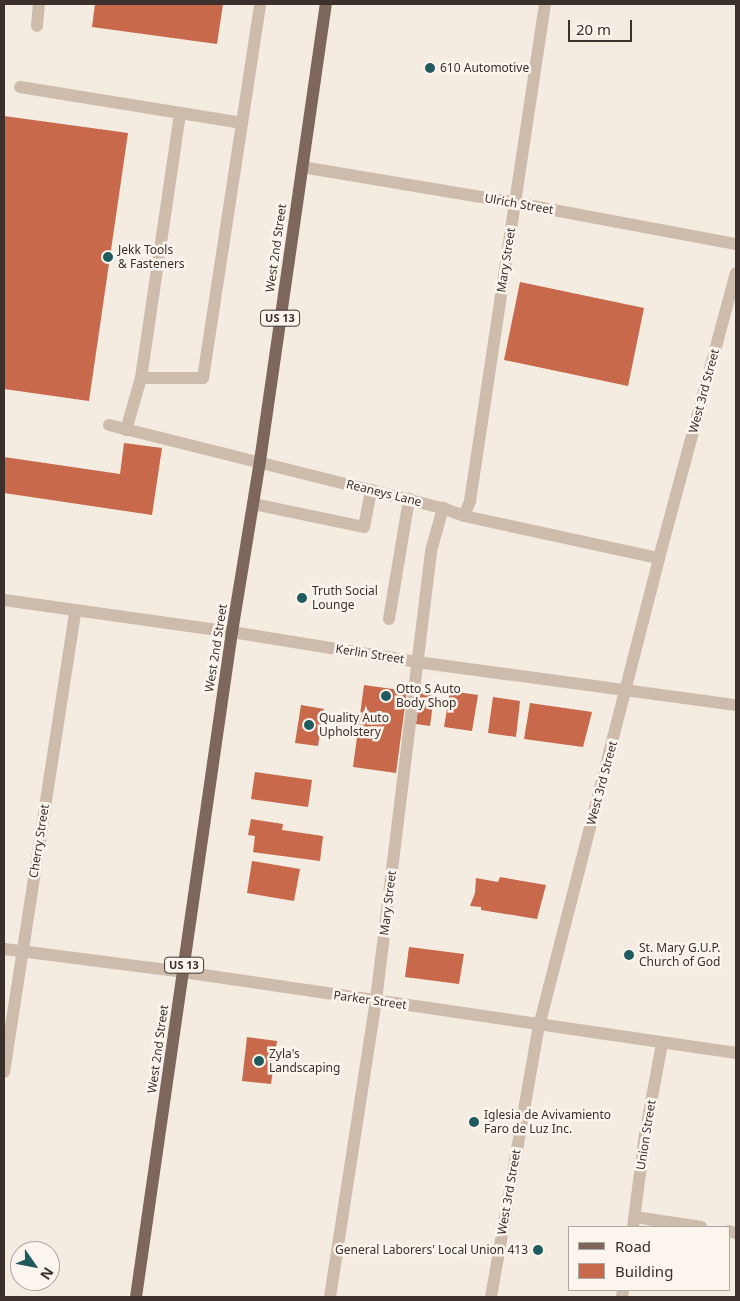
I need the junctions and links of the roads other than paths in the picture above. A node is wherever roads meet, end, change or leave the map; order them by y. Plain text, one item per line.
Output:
1 (39, 4) edge
2 (260, 4) edge
3 (326, 4) edge
4 (544, 4) edge
5 (37, 26) dead end
6 (20, 87) dead end
7 (180, 113) junction
8 (242, 123) junction
9 (302, 167) junction
10 (516, 203) junction
11 (736, 244) edge
12 (736, 273) edge
13 (141, 378) junction
14 (109, 425) dead end
15 (126, 430) junction
16 (260, 461) junction
17 (371, 490) junction
18 (409, 499) junction
19 (253, 504) junction
20 (443, 508) junction
21 (464, 516) junction
22 (659, 558) junction
23 (4, 600) edge
24 (76, 611) junction
25 (389, 619) dead end
26 (232, 632) junction
27 (418, 662) junction
28 (626, 690) junction
29 (736, 706) edge
30 (4, 949) edge
31 (21, 952) junction
32 (183, 972) junction
33 (376, 1000) junction
34 (539, 1026) junction
35 (662, 1044) junction
36 (736, 1053) edge
37 (4, 1072) edge
38 (634, 1222) edge
39 (688, 1226) edge
40 (136, 1297) edge
41 (330, 1297) edge
42 (491, 1297) edge

1 - 5 street
2 - 8 street
3 - 9 main road, West 2nd Street / US 13
4 - 10 street, Mary Street
6 - 7 street
7 - 8 street
7 - 13 street
8 - 13 street
9 - 10 street, Ulrich Street
9 - 16 main road, West 2nd Street / US 13
10 - 11 street, Ulrich Street
10 - 21 street, Mary Street
12 - 22 street, West 3rd Street
13 - 15 street
14 - 15 street, Reaneys Lane
15 - 16 street, Reaneys Lane
16 - 17 street, Reaneys Lane
16 - 19 main road, West 2nd Street / US 13
17 - 18 street, Reaneys Lane
17 - 19 street
18 - 20 street, Reaneys Lane
18 - 25 street
19 - 26 main road, West 2nd Street / US 13
20 - 21 street, Reaneys Lane
20 - 27 street, Mary Street
21 - 22 street, Reaneys Lane
22 - 28 street, West 3rd Street
23 - 24 street, Kerlin Street
24 - 26 street, Kerlin Street
24 - 31 street, Cherry Street
26 - 27 street, Kerlin Street
26 - 32 main road, West 2nd Street / US 13
27 - 28 street, Kerlin Street
27 - 33 street, Mary Street
28 - 29 street, Kerlin Street
28 - 34 street, West 3rd Street
30 - 31 street, Parker Street
31 - 32 street, Parker Street
31 - 37 street, Cherry Street
32 - 33 street, Parker Street
32 - 40 main road, West 2nd Street / US 13
33 - 34 street, Parker Street
33 - 41 street, Mary Street
34 - 35 street, Parker Street
34 - 42 street, West 3rd Street
35 - 36 street, Parker Street
35 - 38 street, Union Street
38 - 39 street

